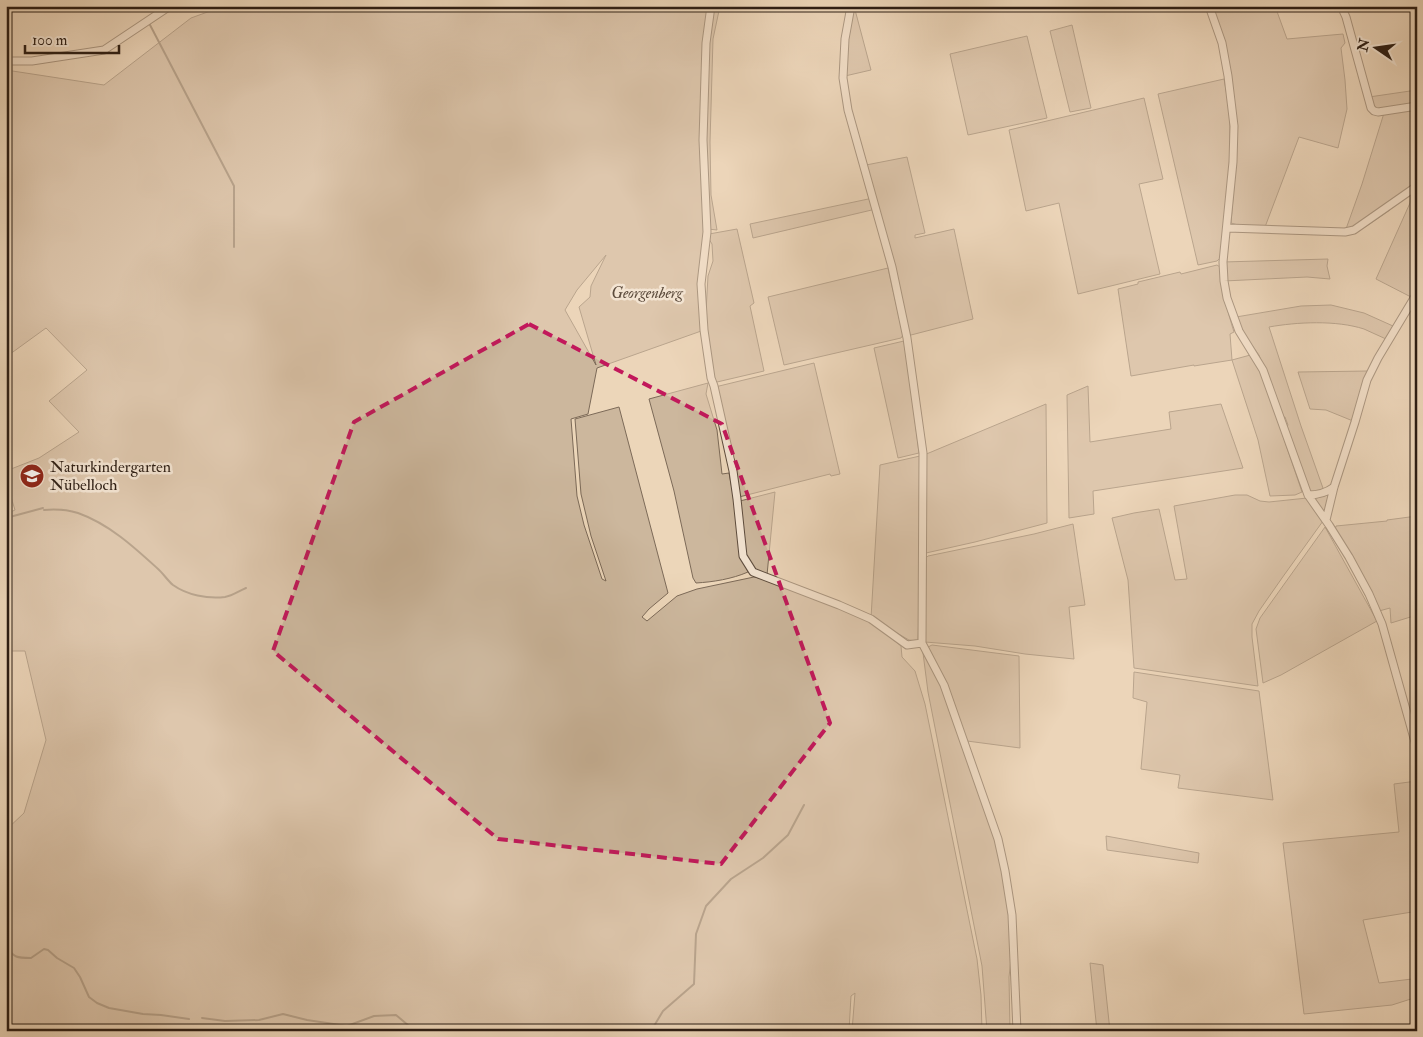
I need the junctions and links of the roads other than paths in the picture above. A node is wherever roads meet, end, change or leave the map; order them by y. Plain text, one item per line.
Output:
1 (170, 6) edge
2 (711, 6) edge
3 (851, 6) edge
4 (1209, 6) edge
5 (1341, 6) edge
6 (6, 61) edge
7 (1417, 106) edge
8 (1417, 186) edge
9 (1228, 228) junction
10 (1417, 293) edge
11 (1334, 487) junction
12 (1308, 495) junction
13 (1326, 520) junction
14 (922, 643) junction
15 (1417, 749) edge
16 (1017, 1031) edge

1 - 6 street
2 - 14 street
3 - 14 street
4 - 9 street
5 - 7 street
8 - 9 street
9 - 12 street
10 - 11 street
11 - 12 street
11 - 13 street
12 - 13 street
13 - 15 street
14 - 16 street

